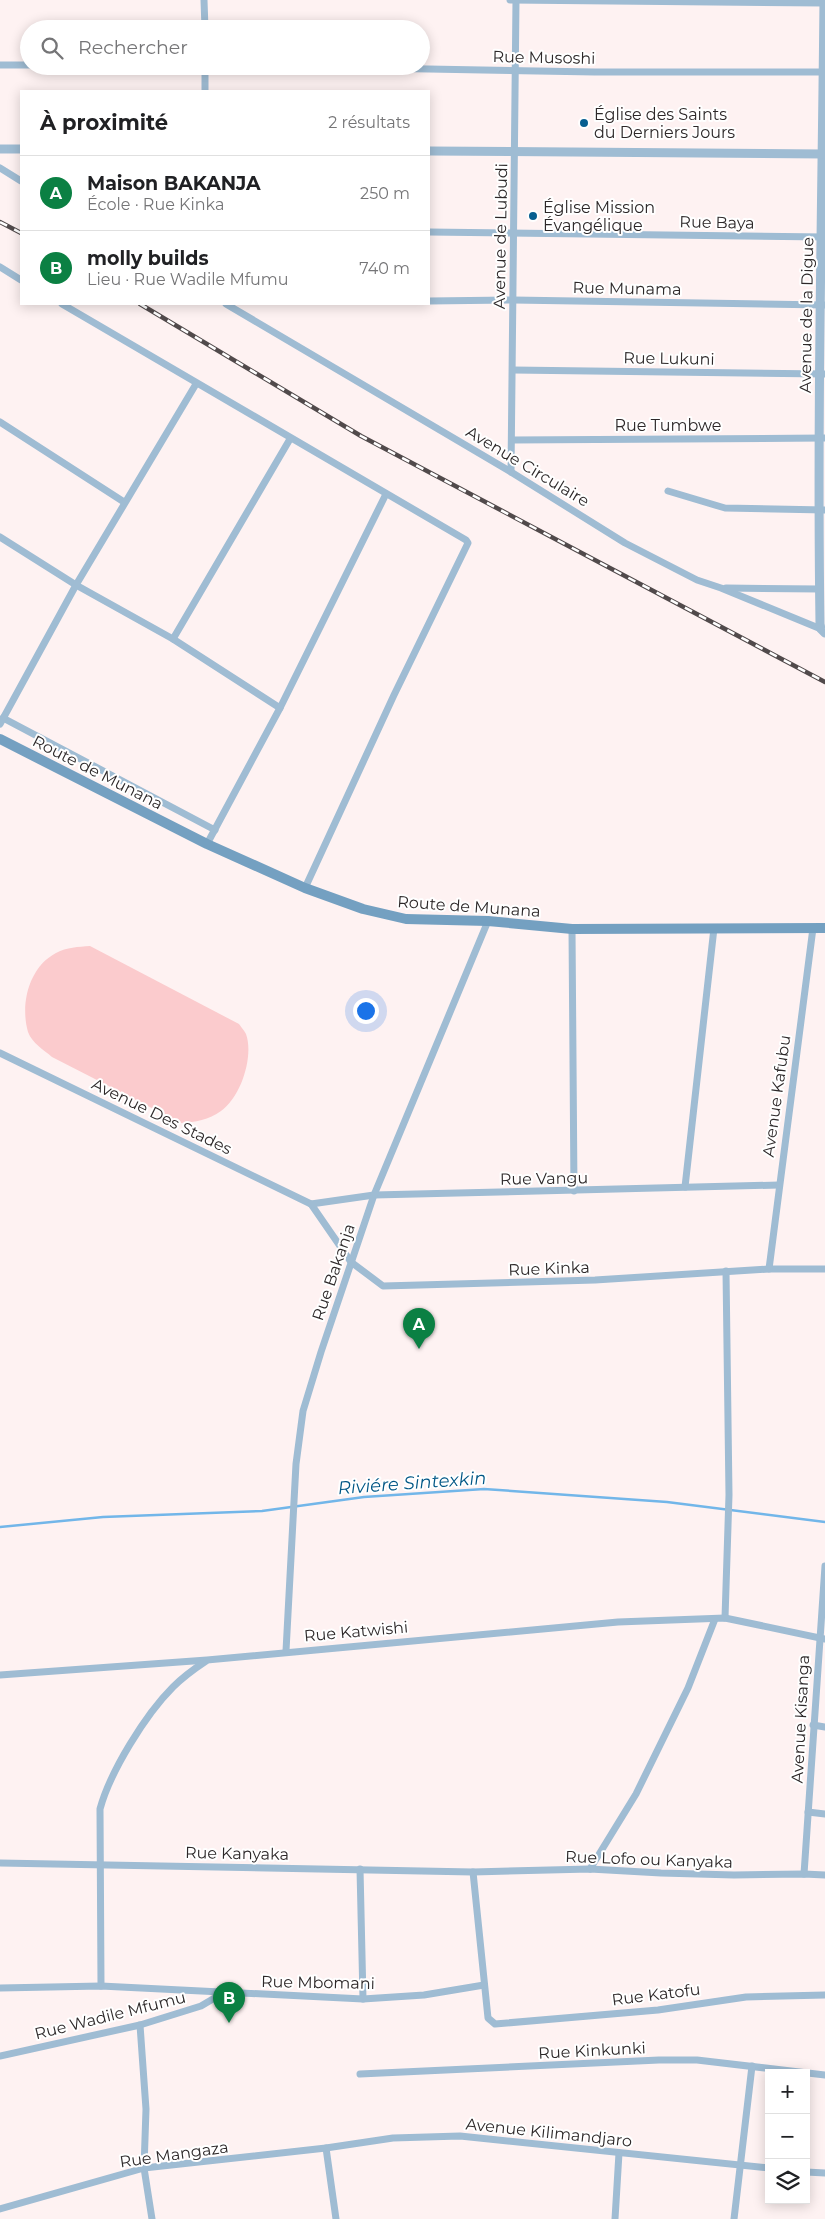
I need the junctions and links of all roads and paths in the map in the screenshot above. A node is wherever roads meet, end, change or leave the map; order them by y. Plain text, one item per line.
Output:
1 (204, 0) edge
2 (510, 0) edge
3 (516, 0) edge
4 (686, 1) edge
5 (824, 1) edge
6 (205, 20) edge
7 (0, 65) edge
8 (20, 65) edge
9 (430, 69) edge
10 (516, 71) junction
11 (823, 72) junction
12 (205, 75) edge
13 (205, 90) edge
14 (0, 149) edge
15 (20, 149) edge
16 (430, 151) edge
17 (515, 151) junction
18 (824, 154) edge
19 (0, 168) edge
20 (20, 180) edge
21 (430, 232) edge
22 (514, 233) junction
23 (823, 237) edge
24 (0, 267) edge
25 (20, 279) edge
26 (513, 300) junction
27 (430, 301) edge
28 (64, 305) edge
29 (228, 305) edge
30 (822, 305) edge
31 (513, 370) junction
32 (823, 374) edge
33 (196, 384) junction
34 (0, 422) edge
35 (822, 438) edge
36 (290, 439) junction
37 (512, 440) junction
38 (511, 472) junction
39 (668, 491) dead end
40 (386, 494) junction
41 (124, 502) junction
42 (823, 510) edge
43 (0, 537) edge
44 (76, 585) junction
45 (721, 588) junction
46 (823, 589) edge
47 (823, 631) edge
48 (173, 639) junction
49 (280, 708) junction
50 (2, 721) edge
51 (0, 739) edge
52 (215, 830) junction
53 (207, 844) junction
54 (305, 888) junction
55 (488, 921) junction
56 (714, 928) junction
57 (812, 928) junction
58 (825, 928) edge
59 (572, 929) junction
60 (0, 1053) edge
61 (779, 1184) junction
62 (685, 1187) junction
63 (574, 1191) junction
64 (374, 1195) junction
65 (311, 1204) junction
66 (351, 1262) junction
67 (769, 1269) junction
68 (825, 1269) edge
69 (726, 1271) junction
70 (825, 1566) edge
71 (725, 1618) junction
72 (715, 1619) junction
73 (822, 1638) edge
74 (286, 1651) junction
75 (207, 1660) junction
76 (0, 1675) edge
77 (812, 1725) junction
78 (825, 1727) edge
79 (808, 1812) junction
80 (825, 1814) edge
81 (0, 1863) edge
82 (101, 1864) junction
83 (360, 1869) junction
84 (590, 1869) junction
85 (473, 1872) junction
86 (804, 1874) junction
87 (825, 1876) edge
88 (484, 1985) junction
89 (101, 1986) junction
90 (0, 1988) edge
91 (223, 1993) junction
92 (825, 1995) edge
93 (363, 1999) junction
94 (140, 2025) junction
95 (0, 2056) edge
96 (752, 2066) junction
97 (360, 2074) dead end
98 (825, 2075) edge
99 (326, 2148) junction
100 (619, 2153) junction
101 (739, 2166) junction
102 (144, 2168) junction
103 (765, 2168) edge
104 (810, 2172) edge
105 (825, 2173) edge
106 (0, 2209) edge
107 (152, 2219) edge
108 (336, 2219) edge
109 (615, 2219) edge
110 (734, 2219) edge

1 - 6 street
2 - 3 street
3 - 4 street
3 - 10 street, Avenue de Lubudi
4 - 5 street
5 - 11 street, Avenue de la Digue
7 - 8 street
9 - 10 street, Rue Musoshi
10 - 11 street, Rue Musoshi
10 - 17 street, Avenue de Lubudi
11 - 18 street, Avenue de la Digue
12 - 13 street
14 - 15 street
16 - 17 street
17 - 18 street
17 - 22 street, Avenue de Lubudi
18 - 23 street, Avenue de la Digue
19 - 20 street
21 - 22 street, Rue Baya
22 - 23 street, Rue Baya
22 - 26 street, Avenue de Lubudi
23 - 30 street, Avenue de la Digue
24 - 25 street
26 - 27 street, Rue Munama
26 - 30 street, Rue Munama
26 - 31 street, Avenue de Lubudi
28 - 33 street
29 - 38 street, Avenue Circulaire
30 - 32 street, Avenue de la Digue
31 - 32 street, Rue Lukuni
31 - 37 street, Avenue de Lubudi
32 - 35 street, Avenue de la Digue
33 - 36 street
33 - 41 street
34 - 41 street
35 - 37 street, Rue Tumbwe
35 - 42 street, Avenue de la Digue
36 - 40 street
36 - 48 street
37 - 38 street, Avenue de Lubudi
38 - 45 street, Avenue Circulaire
39 - 42 street
40 - 49 street
40 - 54 street
41 - 44 street
42 - 46 street, Avenue de la Digue
43 - 44 street
44 - 48 street
44 - 50 street
45 - 46 street
45 - 47 street, Avenue Circulaire
46 - 47 street, Avenue de la Digue
48 - 49 street
49 - 52 street
50 - 52 street
51 - 53 main road, Route de Munana
52 - 53 street
53 - 54 main road, Route de Munana
54 - 55 main road, Route de Munana
55 - 59 main road, Route de Munana
55 - 64 street, Rue Bakanja
56 - 57 main road, Route de Munana
56 - 59 main road, Route de Munana
56 - 62 street
57 - 58 main road, Route de Munana
57 - 61 street, Avenue Kafubu
59 - 63 street
60 - 65 street, Avenue Des Stades
61 - 62 street, Rue Vangu
61 - 67 street, Avenue Kafubu
62 - 63 street, Rue Vangu
63 - 64 street, Rue Vangu
64 - 65 street, Rue Vangu
64 - 66 street, Rue Bakanja
65 - 66 street, Rue Kinka
66 - 69 street, Rue Kinka
66 - 74 street, Rue Bakanja
67 - 68 street, Rue Kinka
67 - 69 street, Rue Kinka
69 - 71 street
70 - 73 street, Avenue Kisanga
71 - 72 street, Rue Katwishi
71 - 73 street, Rue Katwishi
72 - 74 street, Rue Katwishi
72 - 84 street
73 - 77 street, Avenue Kisanga
74 - 75 street, Rue Katwishi
75 - 76 street, Rue Katwishi
75 - 82 street
77 - 78 street
77 - 79 street, Avenue Kisanga
79 - 80 street
79 - 86 street, Avenue Kisanga
81 - 82 street, Rue Kanyaka
82 - 83 street, Rue Kanyaka
82 - 89 street
83 - 85 street, Rue Kanyaka
83 - 93 street
84 - 85 street, Rue Lofo ou Kanyaka
84 - 86 street, Rue Lofo ou Kanyaka
85 - 88 street
86 - 87 street, Rue Lofo ou Kanyaka
88 - 92 street, Rue Katofu
88 - 93 street, Rue Mbomani
89 - 90 street, Rue Mbomani
89 - 91 street, Rue Mbomani
91 - 93 street, Rue Mbomani
91 - 94 street, Rue Wadile Mfumu
94 - 95 street, Rue Wadile Mfumu
94 - 102 street
96 - 97 street, Rue Kinkunki
96 - 98 street, Rue Kinkunki
96 - 101 street
99 - 100 street, Avenue Kilimandjaro
99 - 102 street, Rue Mangaza
99 - 108 street
100 - 101 street, Avenue Kilimandjaro
100 - 109 street
101 - 103 street, Avenue Kilimandjaro
101 - 110 street
102 - 106 street, Rue Mangaza
102 - 107 street
104 - 105 street

